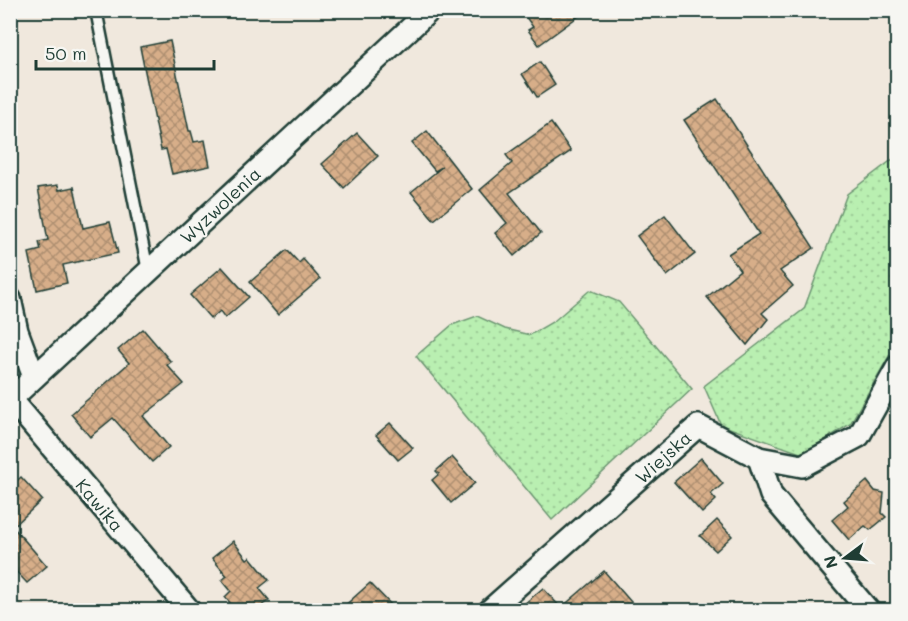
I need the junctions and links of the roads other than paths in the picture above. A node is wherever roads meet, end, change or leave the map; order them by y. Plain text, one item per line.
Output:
1 (96, 10) edge
2 (430, 10) edge
3 (148, 272) junction
4 (10, 299) edge
5 (897, 366) edge
6 (34, 377) junction
7 (11, 400) edge
8 (759, 458) junction
9 (189, 610) edge
10 (490, 610) edge
11 (868, 610) edge

1 - 3 lane
2 - 3 street, Wyzwolenia
3 - 6 street, Wyzwolenia
4 - 6 street
5 - 8 street, Wiejska
6 - 7 street, Wyzwolenia
7 - 9 street, Kawika
8 - 10 street, Wiejska
8 - 11 street

